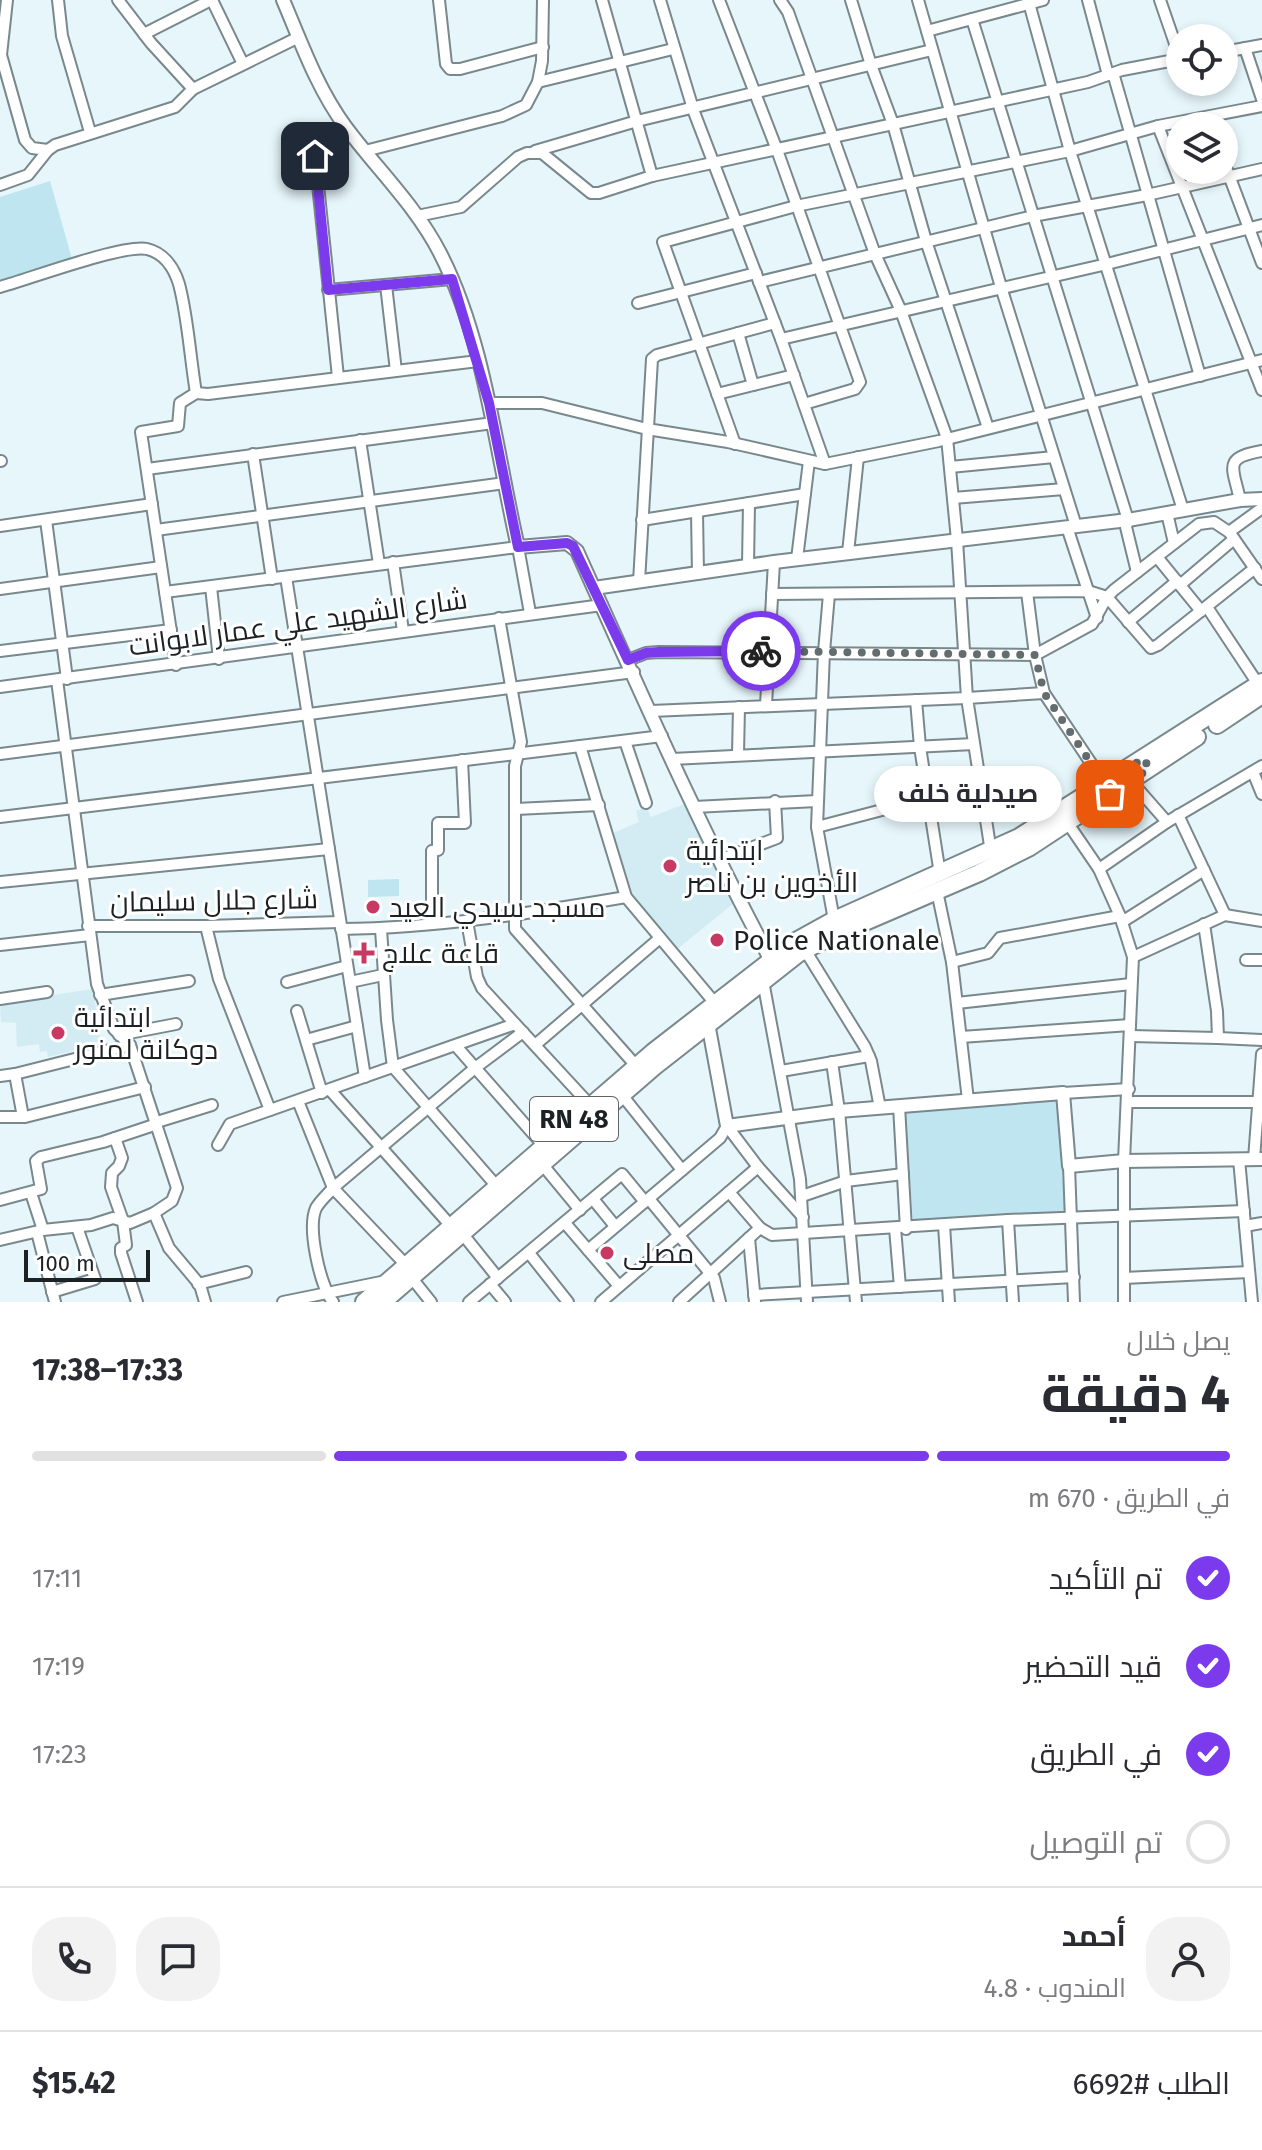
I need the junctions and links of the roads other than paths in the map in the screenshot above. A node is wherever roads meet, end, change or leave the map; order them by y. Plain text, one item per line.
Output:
1 (7, 0) edge
2 (58, 0) edge
3 (118, 0) edge
4 (212, 0) edge
5 (283, 0) edge
6 (439, 0) edge
7 (543, 0) edge
8 (602, 0) edge
9 (660, 0) edge
10 (719, 0) edge
11 (780, 0) edge
12 (851, 0) edge
13 (918, 0) edge
14 (1043, 0) edge
15 (1088, 0) edge
16 (1160, 0) edge
17 (1029, 3) junction
18 (1008, 4) edge
19 (972, 19) junction
20 (1168, 24) edge
21 (927, 31) junction
22 (144, 34) junction
23 (299, 37) junction
24 (1262, 45) edge
25 (543, 47) junction
26 (1245, 48) junction
27 (673, 49) junction
28 (1238, 49) edge
29 (932, 50) junction
30 (1, 56) edge
31 (1166, 62) edge
32 (243, 64) junction
33 (620, 64) junction
34 (871, 65) junction
35 (1111, 74) junction
36 (811, 79) junction
37 (538, 82) junction
38 (1054, 88) junction
39 (193, 89) junction
40 (754, 92) junction
41 (1262, 99) edge
42 (998, 100) junction
43 (1262, 106) edge
44 (693, 108) junction
45 (950, 110) junction
46 (1238, 113) edge
47 (637, 121) junction
48 (893, 124) junction
49 (1166, 125) edge
50 (1158, 126) junction
51 (90, 132) junction
52 (1130, 135) junction
53 (832, 138) junction
54 (48, 150) junction
55 (777, 150) junction
56 (365, 151) junction
57 (1070, 151) junction
58 (535, 152) junction
59 (315, 156) dead end
60 (1016, 161) junction
61 (714, 163) junction
62 (1262, 169) edge
63 (967, 170) junction
64 (1238, 175) edge
65 (652, 176) junction
66 (910, 182) junction
67 (1198, 184) edge
68 (1233, 184) edge
69 (0, 185) edge
70 (1184, 187) junction
71 (853, 194) junction
72 (1147, 195) junction
73 (1088, 205) junction
74 (796, 206) junction
75 (417, 216) junction
76 (1033, 216) junction
77 (736, 221) junction
78 (1262, 225) edge
79 (983, 227) junction
80 (1249, 228) junction
81 (1204, 238) junction
82 (926, 241) junction
83 (1163, 250) junction
84 (875, 254) junction
85 (1262, 263) edge
86 (1107, 264) junction
87 (818, 267) junction
88 (1052, 275) junction
89 (758, 277) junction
90 (452, 279) junction
91 (386, 285) junction
92 (0, 287) edge
93 (1001, 287) junction
94 (328, 290) junction
95 (679, 292) junction
96 (947, 300) junction
97 (638, 303) dead end
98 (901, 311) junction
99 (775, 323) junction
100 (839, 325) junction
101 (738, 333) junction
102 (781, 339) junction
103 (699, 343) junction
104 (478, 361) junction
105 (1257, 361) edge
106 (396, 371) junction
107 (794, 375) junction
108 (1200, 376) junction
109 (338, 377) junction
110 (753, 385) junction
111 (1145, 390) junction
112 (1262, 390) edge
113 (196, 393) junction
114 (717, 394) junction
115 (489, 403) junction
116 (1092, 403) junction
117 (804, 404) junction
118 (1040, 415) junction
119 (493, 423) junction
120 (988, 428) junction
121 (647, 429) junction
122 (947, 438) junction
123 (360, 440) junction
124 (735, 444) junction
125 (1262, 451) edge
126 (253, 454) junction
127 (858, 457) junction
128 (1054, 457) junction
129 (809, 461) junction
130 (825, 464) junction
131 (950, 467) junction
132 (147, 469) junction
133 (505, 483) junction
134 (1064, 489) junction
135 (805, 494) junction
136 (953, 498) junction
137 (1262, 499) edge
138 (1240, 500) junction
139 (370, 502) junction
140 (749, 503) junction
141 (152, 504) junction
142 (1262, 508) edge
143 (1183, 510) junction
144 (697, 512) junction
145 (1167, 513) junction
146 (263, 516) junction
147 (46, 520) junction
148 (642, 520) junction
149 (1128, 520) junction
150 (0, 526) edge
151 (1072, 527) junction
152 (156, 530) junction
153 (1231, 535) junction
154 (957, 540) junction
155 (1174, 543) junction
156 (518, 547) junction
157 (848, 553) junction
158 (1157, 557) junction
159 (797, 559) junction
160 (393, 562) junction
161 (774, 562) junction
162 (379, 564) junction
163 (748, 566) junction
164 (161, 567) junction
165 (1255, 568) junction
166 (1137, 572) junction
167 (698, 574) junction
168 (286, 577) junction
169 (272, 579) junction
170 (1262, 579) edge
171 (54, 582) junction
172 (639, 582) junction
173 (1178, 583) junction
174 (211, 587) junction
175 (594, 588) junction
176 (0, 589) edge
177 (1088, 591) junction
178 (165, 592) junction
179 (1027, 592) junction
180 (959, 593) junction
181 (772, 594) junction
182 (829, 594) junction
183 (1107, 597) junction
184 (602, 605) junction
185 (1204, 609) junction
186 (530, 613) junction
187 (499, 618) junction
188 (1097, 618) junction
189 (1128, 622) junction
190 (171, 630) junction
191 (403, 631) junction
192 (62, 643) junction
193 (297, 648) junction
194 (0, 651) edge
195 (769, 651) junction
196 (824, 652) junction
197 (962, 653) junction
198 (1035, 655) junction
199 (219, 659) junction
200 (176, 665) junction
201 (631, 666) junction
202 (62, 679) junction
203 (0, 687) edge
204 (511, 687) junction
205 (1261, 687) edge
206 (1044, 693) junction
207 (967, 698) junction
208 (916, 700) junction
209 (822, 704) junction
210 (766, 705) junction
211 (739, 707) junction
212 (651, 711) junction
213 (307, 712) junction
214 (662, 736) junction
215 (625, 741) junction
216 (974, 744) junction
217 (66, 745) junction
218 (580, 746) junction
219 (920, 747) junction
220 (819, 752) junction
221 (519, 753) junction
222 (0, 754) edge
223 (738, 754) junction
224 (672, 759) junction
225 (462, 760) junction
226 (1146, 764) junction
227 (1258, 769) edge
228 (318, 778) junction
229 (1131, 781) junction
230 (1105, 784) junction
231 (981, 789) junction
232 (1262, 794) edge
233 (928, 798) junction
234 (775, 801) junction
235 (817, 801) junction
236 (646, 803) dead end
237 (599, 805) junction
238 (694, 807) junction
239 (73, 808) junction
240 (516, 809) junction
241 (1178, 815) junction
242 (0, 817) edge
243 (1067, 822) junction
244 (1167, 822) junction
245 (817, 827) junction
246 (329, 849) junction
247 (991, 852) junction
248 (719, 860) junction
249 (1099, 869) junction
250 (1204, 870) junction
251 (81, 873) junction
252 (0, 882) edge
253 (938, 882) junction
254 (626, 897) junction
255 (1225, 915) junction
256 (514, 916) junction
257 (1121, 919) junction
258 (834, 920) junction
259 (467, 921) junction
260 (1262, 921) edge
261 (432, 924) junction
262 (1204, 924) junction
263 (341, 925) junction
264 (206, 926) junction
265 (381, 929) junction
266 (89, 931) junction
267 (660, 938) junction
268 (0, 945) edge
269 (805, 950) junction
270 (1133, 957) junction
271 (1246, 960) dead end
272 (1262, 960) edge
273 (952, 962) junction
274 (776, 965) junction
275 (347, 966) junction
276 (383, 975) junction
277 (189, 981) dead end
278 (287, 982) dead end
279 (350, 982) junction
280 (1131, 984) junction
281 (47, 992) dead end
282 (100, 995) junction
283 (0, 999) edge
284 (714, 1002) junction
285 (957, 1003) junction
286 (581, 1005) junction
287 (297, 1011) dead end
288 (708, 1023) junction
289 (176, 1024) dead end
290 (357, 1026) junction
291 (519, 1028) junction
292 (1130, 1031) junction
293 (118, 1034) junction
294 (961, 1037) junction
295 (1218, 1038) junction
296 (306, 1040) junction
297 (1262, 1040) edge
298 (130, 1045) junction
299 (535, 1045) junction
300 (456, 1046) junction
301 (1262, 1054) edge
302 (869, 1056) junction
303 (832, 1062) junction
304 (393, 1067) junction
305 (475, 1068) junction
306 (641, 1071) junction
307 (781, 1071) junction
308 (15, 1074) junction
309 (0, 1076) edge
310 (365, 1077) junction
311 (145, 1087) junction
312 (1129, 1089) junction
313 (326, 1092) junction
314 (1063, 1093) junction
315 (622, 1095) junction
316 (968, 1100) junction
317 (298, 1101) junction
318 (1128, 1102) junction
319 (1258, 1102) junction
320 (212, 1105) dead end
321 (590, 1105) junction
322 (899, 1106) junction
323 (428, 1108) junction
324 (880, 1108) junction
325 (270, 1110) junction
326 (839, 1111) junction
327 (0, 1117) edge
328 (23, 1117) junction
329 (789, 1117) junction
330 (157, 1123) junction
331 (727, 1126) junction
332 (115, 1138) junction
333 (218, 1145) dead end
334 (543, 1145) junction
335 (381, 1147) junction
336 (1239, 1159) junction
337 (1258, 1159) edge
338 (1124, 1161) junction
339 (542, 1164) junction
340 (1069, 1166) junction
341 (758, 1167) junction
342 (682, 1170) junction
343 (903, 1174) junction
344 (846, 1181) junction
345 (333, 1188) junction
346 (501, 1190) junction
347 (729, 1192) junction
348 (31, 1193) junction
349 (802, 1196) junction
350 (593, 1199) junction
351 (0, 1200) edge
352 (647, 1200) junction
353 (580, 1210) junction
354 (1244, 1211) junction
355 (154, 1213) junction
356 (1125, 1215) junction
357 (803, 1217) junction
358 (1070, 1217) junction
359 (1008, 1220) junction
360 (123, 1221) junction
361 (565, 1223) junction
362 (1262, 1223) edge
363 (944, 1225) junction
364 (615, 1226) junction
365 (1245, 1226) junction
366 (77, 1227) junction
367 (760, 1228) junction
368 (901, 1228) junction
369 (456, 1229) junction
370 (40, 1231) junction
371 (851, 1231) junction
372 (804, 1234) junction
373 (678, 1235) junction
374 (749, 1238) junction
375 (0, 1240) edge
376 (588, 1250) junction
377 (529, 1253) junction
378 (246, 1272) dead end
379 (1249, 1272) junction
380 (711, 1273) junction
381 (401, 1277) junction
382 (1074, 1277) junction
383 (1124, 1278) junction
384 (1011, 1280) junction
385 (494, 1281) junction
386 (198, 1284) junction
387 (947, 1284) junction
388 (619, 1286) junction
389 (900, 1287) junction
390 (854, 1290) junction
391 (325, 1293) junction
392 (54, 1297) edge
393 (807, 1297) edge
394 (754, 1298) edge
395 (137, 1302) edge
396 (205, 1302) edge
397 (283, 1302) edge
398 (333, 1302) edge
399 (364, 1302) edge
400 (383, 1302) edge
401 (431, 1302) edge
402 (469, 1302) edge
403 (505, 1302) edge
404 (568, 1302) edge
405 (601, 1302) edge
406 (679, 1302) edge
407 (720, 1302) edge
408 (856, 1302) edge
409 (949, 1302) edge
410 (1013, 1302) edge
411 (1074, 1302) edge
412 (1124, 1302) edge
413 (1252, 1302) edge

1 - 30 street
2 - 51 street
3 - 22 street
4 - 22 street
4 - 32 street
5 - 23 street
6 - 25 street
7 - 25 street
8 - 33 street
9 - 27 street
10 - 40 street
11 - 36 street
12 - 34 street
13 - 21 street
14 - 17 street
15 - 35 street
16 - 20 street
17 - 18 street
17 - 38 street
18 - 19 street
19 - 21 street
19 - 42 street
21 - 29 street
22 - 39 street
23 - 32 street
23 - 56 street
24 - 26 street
25 - 37 street
26 - 28 street
26 - 41 street
27 - 33 street
27 - 44 street
29 - 34 street
29 - 45 street
30 - 54 street
31 - 35 street
32 - 39 street
33 - 37 street
33 - 47 street
34 - 36 street
34 - 48 street
35 - 38 street
35 - 52 street
36 - 40 street
36 - 53 street
37 - 56 street
38 - 42 street
38 - 57 street
39 - 51 street
40 - 44 street
40 - 55 street
42 - 45 street
42 - 60 street
43 - 46 street
44 - 47 street
44 - 61 street
45 - 48 street
45 - 63 street
47 - 58 street
47 - 65 street
48 - 53 street
48 - 66 street
49 - 50 street
50 - 52 street
50 - 70 street
51 - 54 street
52 - 57 street
52 - 72 street
53 - 55 street
53 - 71 street
54 - 69 street
55 - 61 street
55 - 74 street
56 - 75 street
57 - 60 street
57 - 73 street
58 - 65 street
58 - 75 street
59 - 94 street
60 - 63 street
60 - 76 street
61 - 65 street
61 - 77 street
62 - 64 street
63 - 66 street
63 - 79 street
66 - 71 street
66 - 82 street
67 - 70 street
68 - 80 street
70 - 72 street
70 - 81 street
71 - 74 street
71 - 84 street
72 - 73 street
72 - 83 street
73 - 76 street
73 - 86 street
74 - 77 street
74 - 87 street
75 - 90 street
76 - 79 street
76 - 88 street
77 - 89 street
77 - 95 street
78 - 80 street
79 - 82 street
79 - 93 street
80 - 81 street
80 - 85 street
81 - 83 street
81 - 105 street
82 - 84 street
82 - 96 street
83 - 86 street
83 - 108 street
84 - 87 street
84 - 98 street
86 - 88 street
86 - 111 street
87 - 89 street
87 - 100 street
88 - 93 street
88 - 116 street
89 - 95 street
89 - 99 street
90 - 91 street
90 - 104 street
91 - 94 street
91 - 106 street
92 - 113 street
93 - 96 street
93 - 118 street
94 - 109 street
95 - 97 street
95 - 103 street
96 - 98 street
96 - 120 street
98 - 100 street
98 - 122 street
99 - 101 street
99 - 102 street
100 - 102 street
100 - 117 street
101 - 103 street
101 - 110 street
102 - 107 street
103 - 114 street
103 - 121 street
104 - 106 street
104 - 115 street
105 - 108 street
105 - 112 street
106 - 109 street
107 - 110 street
107 - 117 street
108 - 111 street
109 - 113 street
110 - 114 street
111 - 116 street
111 - 143 street
113 - 132 street
114 - 124 street
115 - 119 street
115 - 121 street
116 - 118 street
116 - 149 street
117 - 130 street
118 - 120 street
118 - 128 street
119 - 123 street
119 - 133 street
120 - 122 street
121 - 124 street
121 - 148 street
122 - 127 street
122 - 131 street
123 - 126 street
123 - 139 street
124 - 129 street
125 - 138 street
126 - 132 street
126 - 146 street
127 - 130 street
127 - 157 street
128 - 131 street
128 - 134 street
129 - 130 street
129 - 135 street
131 - 136 street
132 - 141 street
133 - 139 street
133 - 156 street
134 - 136 street
134 - 151 street
135 - 140 street
135 - 159 street
136 - 154 street
137 - 138 street
138 - 143 street
139 - 146 street
139 - 162 street
140 - 144 street
140 - 163 street
141 - 147 street
141 - 152 street
142 - 153 street
143 - 145 street
144 - 148 street
144 - 167 street
145 - 149 street
145 - 155 street
146 - 152 street
146 - 169 street
147 - 150 street
147 - 171 street
148 - 172 street
149 - 151 street
149 - 166 street
151 - 154 street
151 - 177 street
152 - 164 street
153 - 155 street
153 - 165 street
153 - 173 street
154 - 157 street
154 - 180 street
155 - 158 street
156 - 160 street
156 - 175 street
156 - 186 street
157 - 159 street
158 - 166 street
158 - 173 street
159 - 161 street
160 - 162 street
160 - 191 street
161 - 163 street
161 - 181 street
162 - 168 street
163 - 167 street
164 - 171 street
164 - 178 street
165 - 170 street
165 - 185 street
166 - 183 street
167 - 172 street
168 - 169 street
168 - 193 street
169 - 174 street
171 - 176 street
171 - 192 street
172 - 175 street
173 - 185 street
173 - 189 street
174 - 178 street
174 - 199 street
175 - 184 street
177 - 179 street
177 - 183 street
177 - 188 street
178 - 190 street
179 - 180 street
179 - 198 street
180 - 182 street
180 - 197 street
181 - 182 street
181 - 195 street
182 - 196 street
183 - 188 street
183 - 189 street
184 - 186 street, شارع الشهيد علي عمار لابوانت
184 - 201 street
185 - 189 street
185 - 205 street
186 - 187 street, شارع الشهيد علي عمار لابوانت
187 - 191 street, شارع الشهيد علي عمار لابوانت
187 - 204 street
188 - 198 street
190 - 192 street
190 - 200 street
191 - 193 street, شارع الشهيد علي عمار لابوانت
192 - 194 street
192 - 202 street
193 - 199 street, شارع الشهيد علي عمار لابوانت
193 - 213 street
195 - 196 street
195 - 201 street
195 - 210 street
196 - 197 street
196 - 209 street
197 - 198 street
197 - 207 street
198 - 206 street
199 - 200 street, شارع الشهيد علي عمار لابوانت
200 - 202 street, شارع الشهيد علي عمار لابوانت
201 - 204 street
201 - 212 street
202 - 203 street, شارع الشهيد علي عمار لابوانت
202 - 217 street
204 - 213 street
204 - 221 street
205 - 226 highway, RN 48
206 - 207 street
206 - 230 street
207 - 208 street
207 - 216 street
208 - 209 street
208 - 219 street
209 - 210 street
209 - 220 street
210 - 211 street
211 - 212 street
211 - 223 street
212 - 214 street
213 - 217 street
213 - 228 street
214 - 215 street
214 - 224 street
215 - 218 street
215 - 236 street
216 - 219 street
216 - 231 street
217 - 222 street
217 - 239 street
218 - 221 street
218 - 237 street
219 - 220 street
219 - 233 street
220 - 223 street
220 - 235 street
221 - 225 street
221 - 240 street
223 - 224 street
224 - 238 street
225 - 228 street
225 - 261 street
226 - 229 highway, RN 48
226 - 230 highway, RN 48
227 - 232 street
227 - 241 street
228 - 239 street
228 - 246 street
229 - 243 highway, RN 48
229 - 244 street
230 - 247 highway, RN 48
231 - 233 street
231 - 247 street
233 - 245 street
233 - 253 street
234 - 235 street
234 - 238 street
234 - 248 street
235 - 245 street
237 - 240 street
237 - 254 street
238 - 248 street
239 - 242 street
239 - 251 street
240 - 256 street
241 - 244 street
241 - 250 street
243 - 249 street
243 - 253 highway, RN 48
244 - 249 street
245 - 258 street
246 - 251 street
246 - 263 street
247 - 253 highway, RN 48
248 - 274 street
249 - 257 street
250 - 255 street
250 - 257 street
251 - 252 street
251 - 266 street
253 - 258 highway, RN 48
253 - 269 highway, RN 48
253 - 273 street
254 - 256 street, شارع جلال سليمان
254 - 267 street
255 - 260 street
255 - 262 street
256 - 259 street, شارع جلال سليمان
256 - 286 street
257 - 270 street
257 - 273 street
258 - 274 highway, RN 48
259 - 261 street, شارع جلال سليمان
259 - 291 street
261 - 265 street, شارع جلال سليمان
262 - 270 street
262 - 295 street
263 - 264 street, شارع جلال سليمان
263 - 265 street, شارع جلال سليمان
263 - 275 street
264 - 266 street, شارع جلال سليمان
264 - 325 street
265 - 276 street
266 - 268 street, شارع جلال سليمان
266 - 282 street
267 - 284 street
267 - 286 street
269 - 274 highway, RN 48
269 - 302 street
270 - 280 street
271 - 272 street
273 - 285 street
274 - 284 highway, RN 48
274 - 288 highway, RN 48
274 - 307 street
275 - 278 street
275 - 279 street
276 - 279 street
276 - 304 street
277 - 282 street
279 - 290 street
280 - 285 street
280 - 292 street
281 - 283 street
282 - 293 street
284 - 306 highway, RN 48
285 - 294 street
286 - 299 street
286 - 306 street
287 - 296 street
288 - 306 highway, RN 48
288 - 331 street
289 - 293 street
290 - 296 street
290 - 310 street
291 - 299 street
291 - 300 street
291 - 305 street
292 - 294 street
292 - 295 street
292 - 312 street
293 - 298 street
294 - 316 street
295 - 297 street
296 - 313 street
298 - 308 street
298 - 311 street
299 - 321 street
300 - 304 street
300 - 305 street
301 - 319 street
302 - 303 street
302 - 324 street
303 - 307 street
303 - 326 street
304 - 310 street
304 - 323 street
305 - 323 street
305 - 334 street
306 - 315 highway, RN 48
306 - 321 highway, RN 48
307 - 329 street
308 - 309 street
308 - 328 street
310 - 313 street
311 - 328 street
311 - 330 street
312 - 314 street
312 - 318 street
313 - 317 street
313 - 335 street
314 - 316 street
314 - 340 street
315 - 339 highway, RN 48
315 - 342 street
316 - 322 street
317 - 325 street
317 - 345 street
318 - 319 street
318 - 338 street
319 - 337 street
320 - 330 street
321 - 334 highway, RN 48
322 - 324 street
322 - 343 street
323 - 335 street
323 - 346 street
324 - 326 street
325 - 333 street
326 - 329 street
326 - 344 street
327 - 328 street
329 - 331 street
329 - 349 street
330 - 332 street
330 - 355 street
331 - 341 street
331 - 342 street
332 - 348 street
332 - 360 street
334 - 346 highway, RN 48
335 - 345 street
335 - 369 street
336 - 337 street
336 - 338 street
336 - 354 street
338 - 340 street
338 - 356 street
339 - 346 highway, RN 48
339 - 353 street
340 - 358 street
341 - 347 street
341 - 357 street
342 - 352 street
343 - 344 street
343 - 368 street
344 - 349 street
344 - 371 street
345 - 381 street
345 - 391 street
346 - 369 highway, RN 48
347 - 367 street
347 - 373 street
348 - 351 street
348 - 370 street
349 - 357 street
350 - 352 street
350 - 353 street
350 - 364 street
352 - 364 street
352 - 373 street
353 - 361 street
354 - 356 street
354 - 365 street
355 - 360 street
355 - 386 street
356 - 358 street
356 - 383 street
357 - 372 street
358 - 359 street
358 - 382 street
359 - 363 street
359 - 384 street
360 - 366 street
360 - 395 street
361 - 376 street
361 - 377 street
362 - 365 street
363 - 368 street
363 - 387 street
364 - 376 street
365 - 379 street
366 - 370 street
366 - 392 street
367 - 372 street
367 - 374 street
368 - 371 street
368 - 389 street
369 - 381 highway, RN 48
369 - 385 street
370 - 375 street
370 - 392 street
371 - 372 street
371 - 390 street
372 - 393 street
373 - 380 street
373 - 388 street
374 - 380 street
374 - 394 street
376 - 388 street
377 - 385 street
377 - 404 street
378 - 386 street
379 - 383 street
379 - 413 street
380 - 406 street
380 - 407 street
381 - 391 street
381 - 399 highway, RN 48
381 - 400 highway, RN 48
381 - 401 street
382 - 384 street
382 - 411 street
383 - 412 street
384 - 387 street
384 - 410 street
385 - 402 street
385 - 403 street
386 - 396 street
387 - 389 street
387 - 409 street
388 - 405 street
389 - 390 street
390 - 393 street
390 - 408 street
391 - 397 street
391 - 398 street
393 - 394 street

